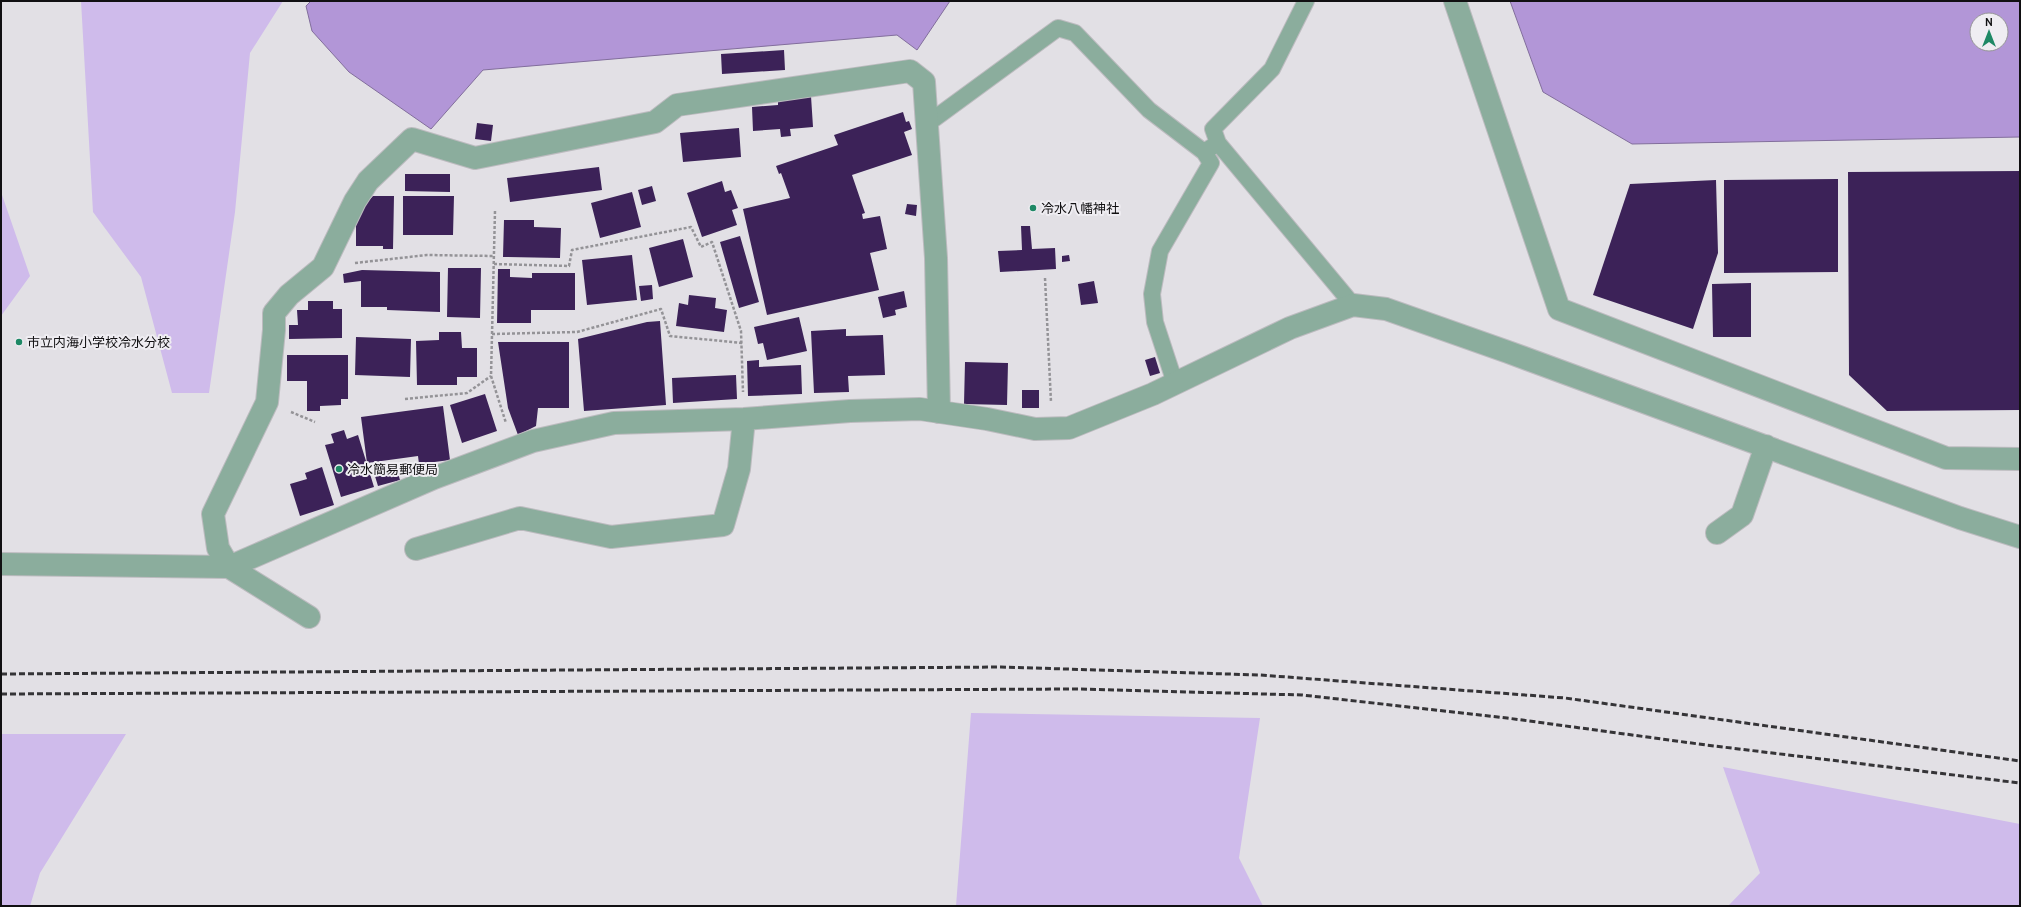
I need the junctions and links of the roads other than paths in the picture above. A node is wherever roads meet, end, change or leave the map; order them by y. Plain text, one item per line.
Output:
1 (1306, 1) edge
2 (1455, 1) edge
3 (927, 124) junction
4 (1218, 143) junction
5 (1204, 152) junction
6 (1353, 305) junction
7 (1175, 384) junction
8 (939, 412) junction
9 (744, 418) junction
10 (1766, 446) junction
11 (2020, 459) edge
12 (1717, 533) dead end
13 (2020, 537) edge
14 (416, 549) dead end
15 (1, 564) edge
16 (229, 567) junction
17 (309, 617) dead end

1 - 4 lane
2 - 11 street
3 - 5 lane
3 - 8 street
3 - 16 street
4 - 5 lane
4 - 6 lane
5 - 7 lane
6 - 7 street
6 - 10 street
7 - 8 street
8 - 9 street
9 - 14 street
9 - 16 street
10 - 12 street
10 - 13 street
15 - 16 street
16 - 17 street

